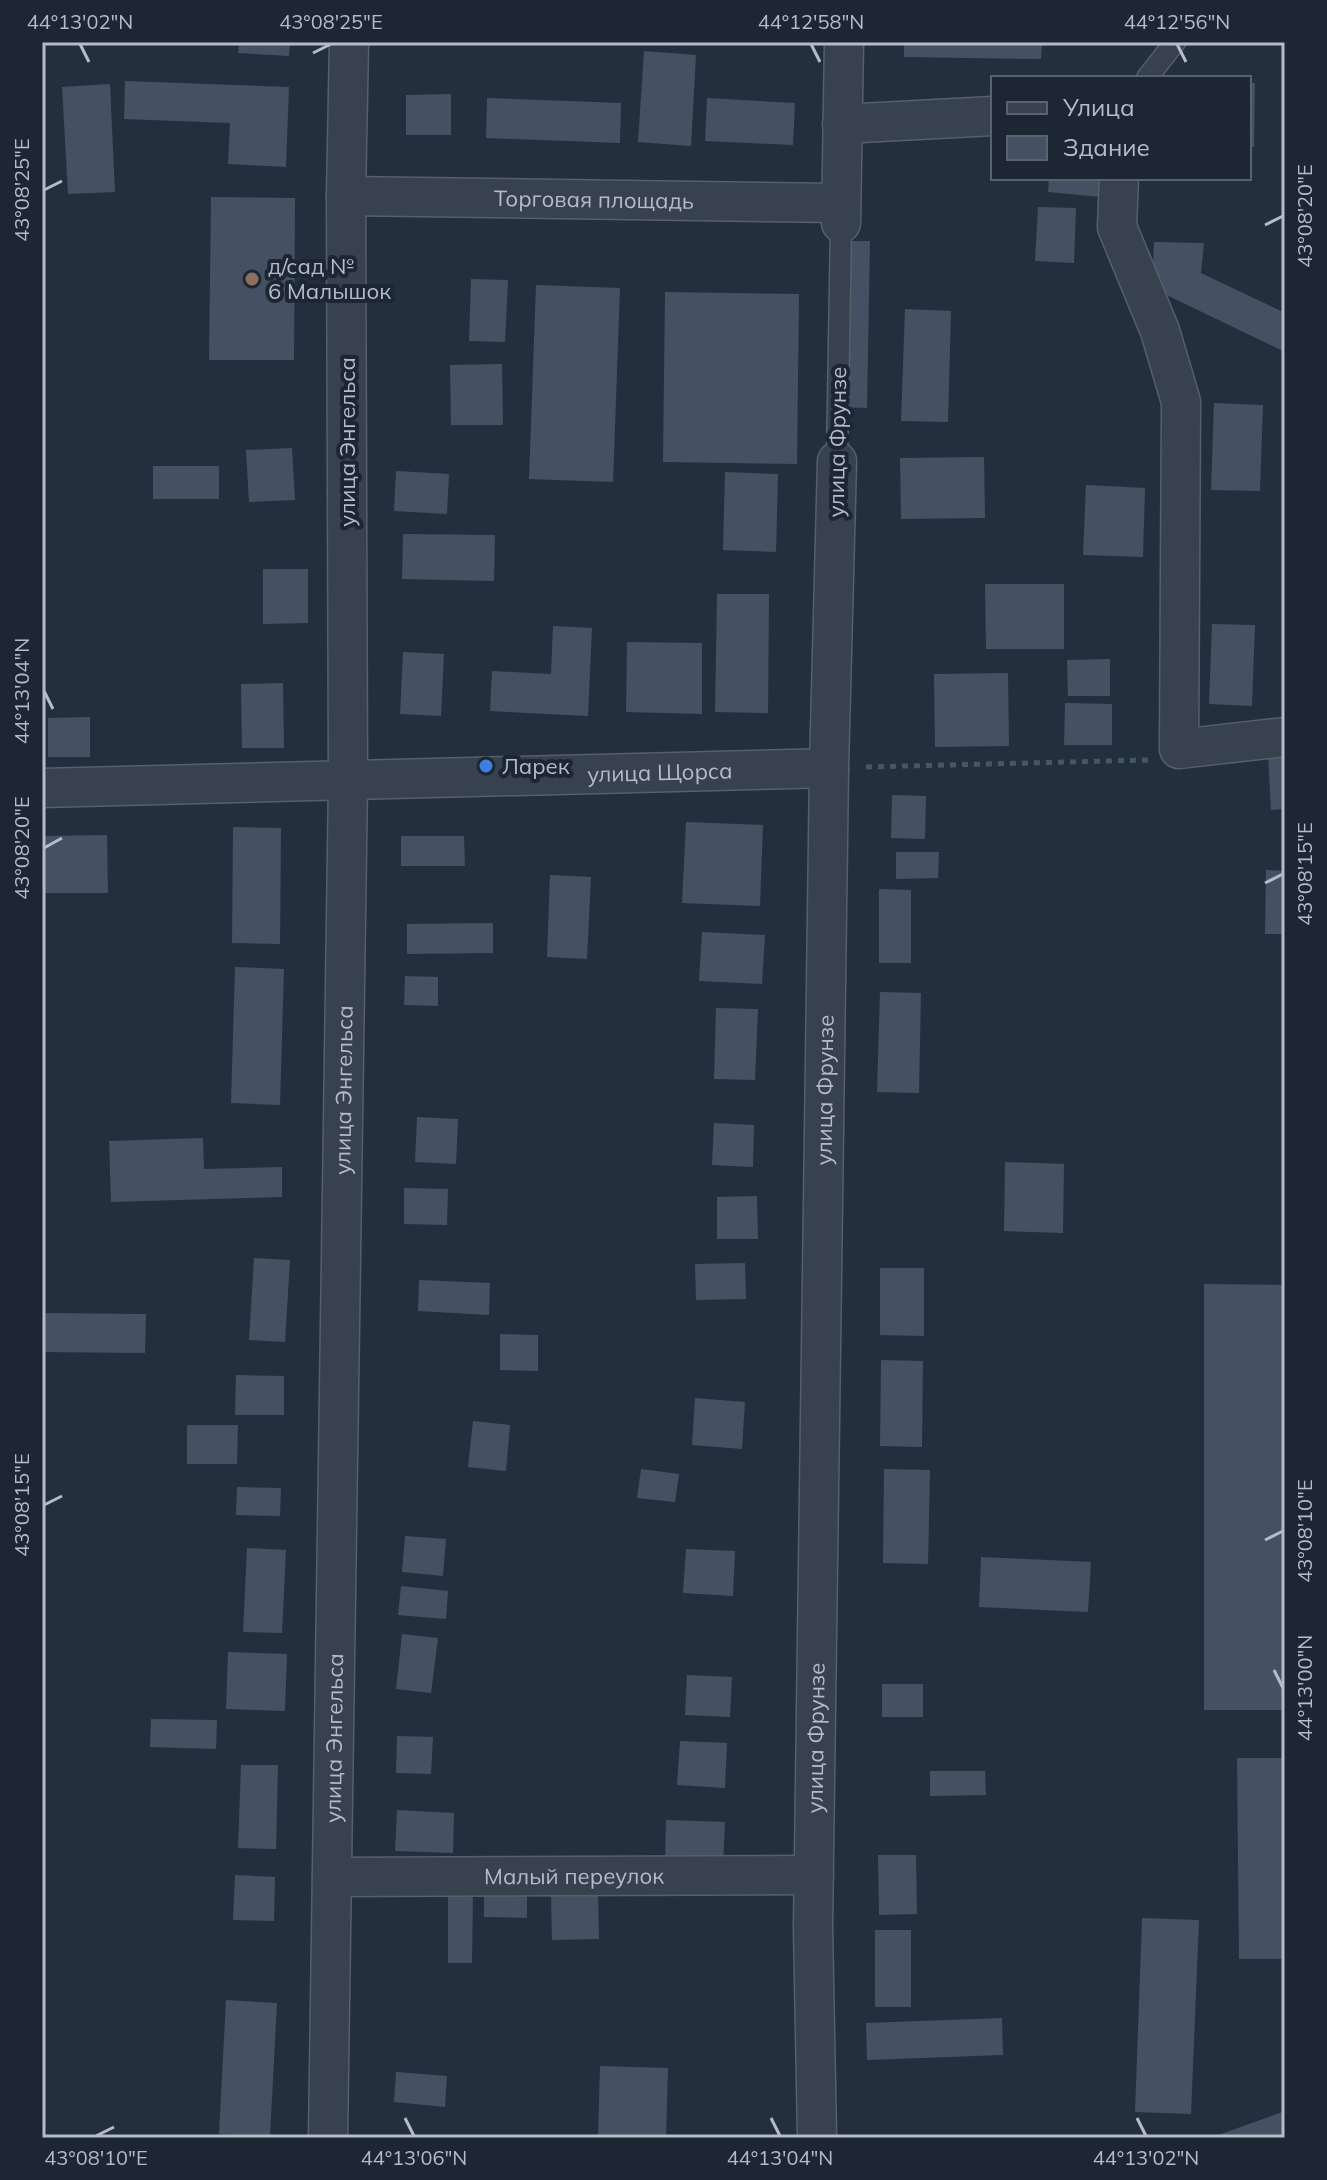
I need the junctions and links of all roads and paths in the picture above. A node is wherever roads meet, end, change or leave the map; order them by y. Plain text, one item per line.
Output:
1 (349, 42) edge
2 (844, 42) edge
3 (1175, 42) edge
4 (1149, 76) edge
5 (991, 116) edge
6 (842, 124) junction
7 (1119, 180) edge
8 (346, 196) junction
9 (841, 213) junction
10 (837, 461) joint
11 (1285, 737) edge
12 (1179, 749) junction
13 (829, 768) junction
14 (348, 782) junction
15 (42, 788) edge
16 (814, 1875) junction
17 (332, 1877) junction
18 (328, 2138) edge
19 (817, 2138) edge

1 - 8 street, улица Энгельса
2 - 6 street, улица Фрунзе
3 - 4 lane
5 - 6 street
6 - 9 street, улица Фрунзе
7 - 12 street
8 - 9 street, Торговая площадь
8 - 14 street, улица Энгельса
9 - 10 lane, улица Фрунзе
10 - 13 street, улица Фрунзе
11 - 12 street
12 - 13 path
13 - 14 street, улица Щорса
13 - 16 street, улица Фрунзе
14 - 15 street, улица Щорса
14 - 17 street, улица Энгельса
16 - 17 street, Малый переулок
16 - 19 street, улица Фрунзе
17 - 18 street, улица Энгельса

